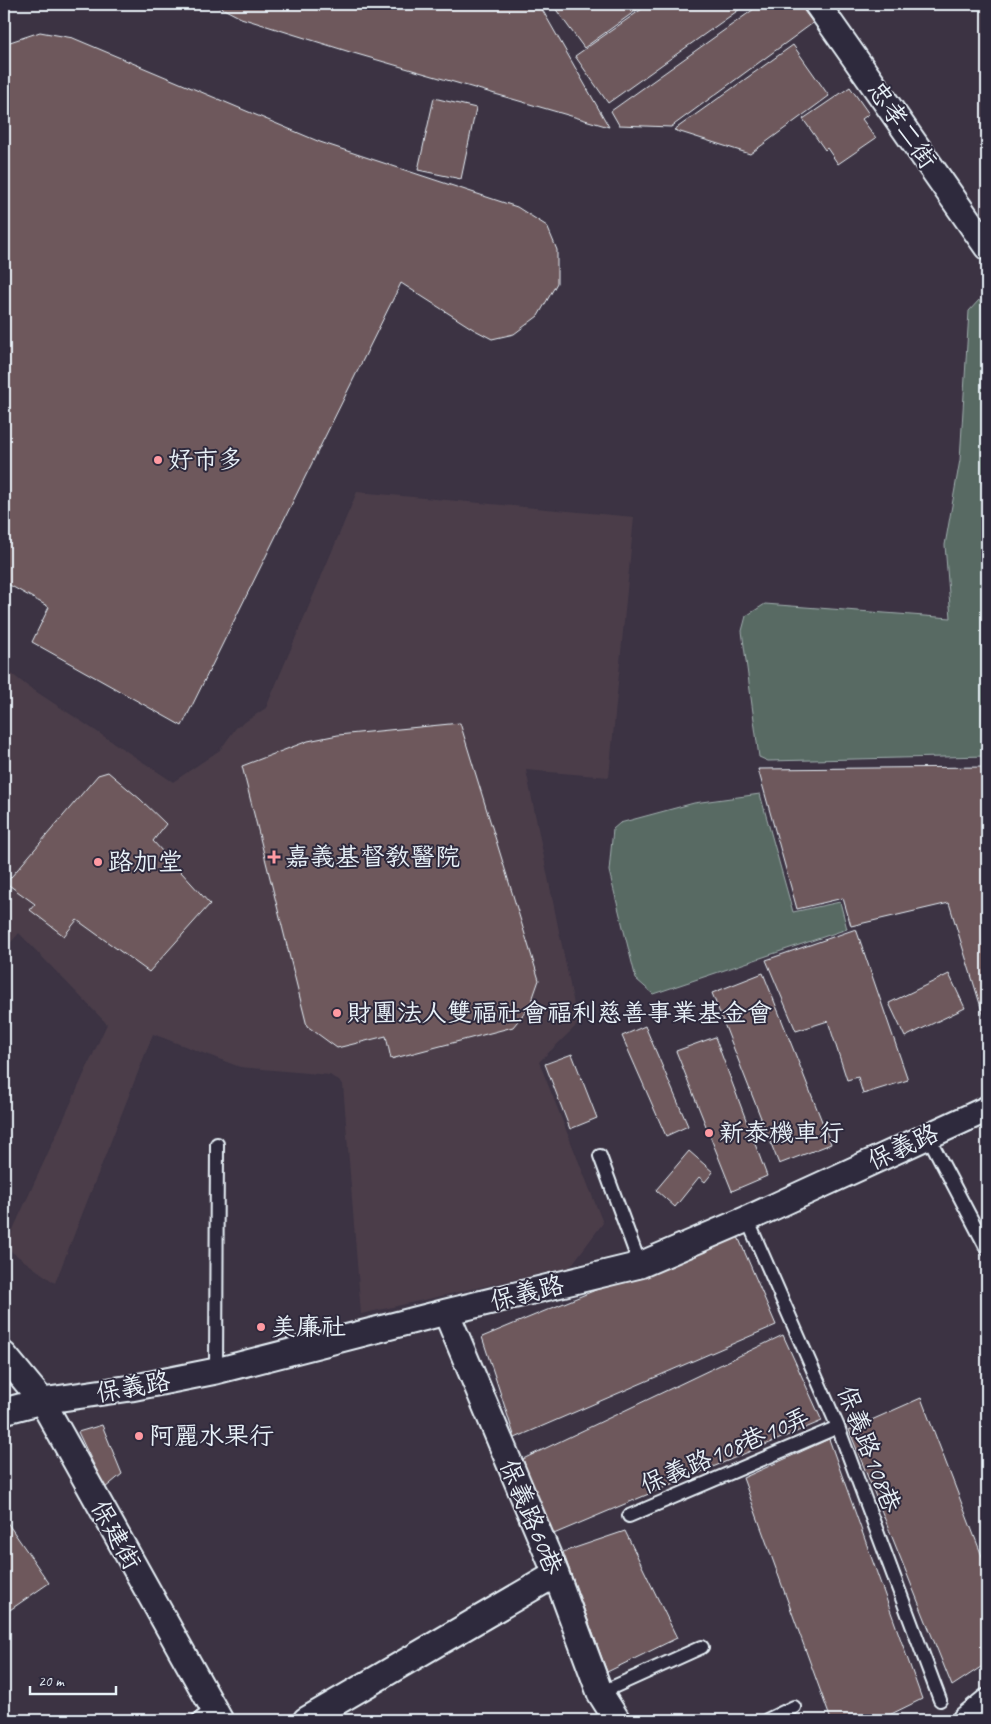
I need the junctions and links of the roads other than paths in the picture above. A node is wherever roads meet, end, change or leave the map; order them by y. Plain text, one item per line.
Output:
1 (817, 4) edge
2 (987, 247) edge
3 (987, 1109) edge
4 (928, 1136) junction
5 (216, 1144) dead end
6 (600, 1156) dead end
7 (747, 1219) junction
8 (987, 1249) edge
9 (640, 1265) junction
10 (446, 1312) junction
11 (4, 1355) edge
12 (216, 1371) junction
13 (42, 1401) junction
14 (4, 1411) edge
15 (838, 1427) junction
16 (629, 1516) dead end
17 (556, 1574) junction
18 (702, 1647) dead end
19 (600, 1693) junction
20 (940, 1700) dead end
21 (987, 1702) edge
22 (794, 1707) dead end
23 (210, 1716) edge
24 (306, 1720) edge
25 (617, 1720) edge
26 (767, 1720) edge
27 (965, 1720) edge

1 - 2 street, 忠孝二街
3 - 4 street, 保義路
4 - 7 street, 保義路
4 - 8 lane
5 - 12 lane
6 - 9 lane
7 - 9 street, 保義路
7 - 15 lane, 保義路108巷
9 - 10 street, 保義路
10 - 12 street, 保義路
10 - 17 street, 保義路60巷
11 - 13 street, 保建街
12 - 13 street, 保義路
13 - 14 street, 保義路
13 - 23 street, 保建街
15 - 16 lane, 保義路108巷10弄
15 - 20 lane, 保義路108巷
17 - 19 street, 保義路60巷
17 - 24 street
18 - 19 lane
19 - 25 street, 保義路60巷
21 - 27 street
22 - 26 lane

